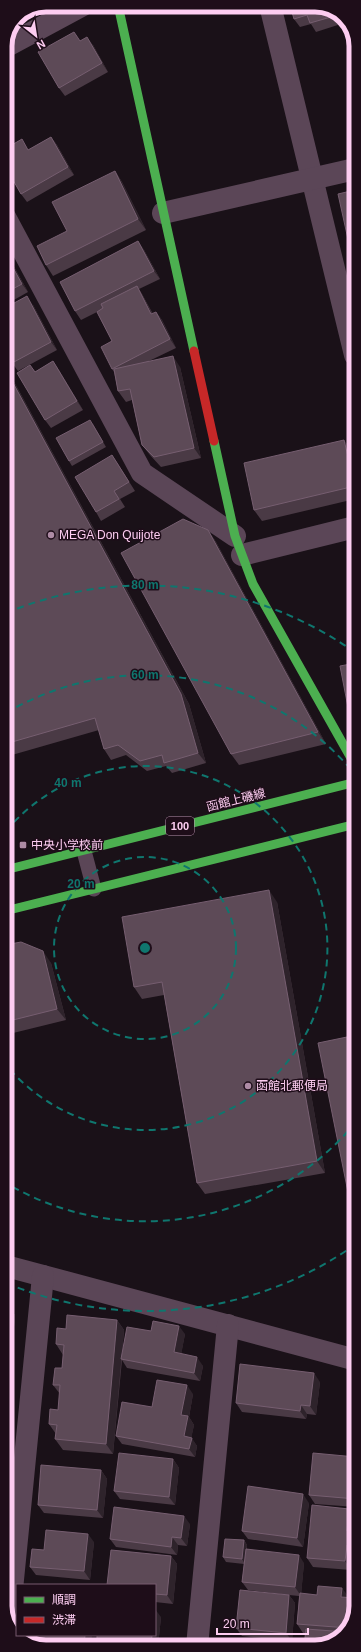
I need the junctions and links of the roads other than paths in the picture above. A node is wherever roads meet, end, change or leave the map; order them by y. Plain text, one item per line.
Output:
1 (70, 12) edge
2 (120, 12) edge
3 (272, 12) edge
4 (12, 43) edge
5 (349, 170) edge
6 (314, 179) junction
7 (163, 213) junction
8 (12, 230) edge
9 (349, 329) edge
10 (349, 528) edge
11 (238, 545) junction
12 (349, 754) edge
13 (349, 784) edge
14 (349, 826) edge
15 (84, 850) junction
16 (12, 868) edge
17 (94, 889) junction
18 (12, 909) edge
19 (12, 1268) edge
20 (43, 1276) junction
21 (228, 1325) junction
22 (349, 1358) edge
23 (12, 1566) edge
24 (198, 1640) edge

1 - 4 street
2 - 7 street
3 - 6 street
5 - 6 street
6 - 7 street
6 - 9 street
7 - 11 street
8 - 11 street
10 - 11 street
11 - 12 street
13 - 15 street, 函館上磯線 / 100
14 - 17 street
15 - 16 street, 函館上磯線 / 100
15 - 17 lane
17 - 18 street
19 - 20 street
20 - 21 street
20 - 23 street
21 - 22 street
21 - 24 street

